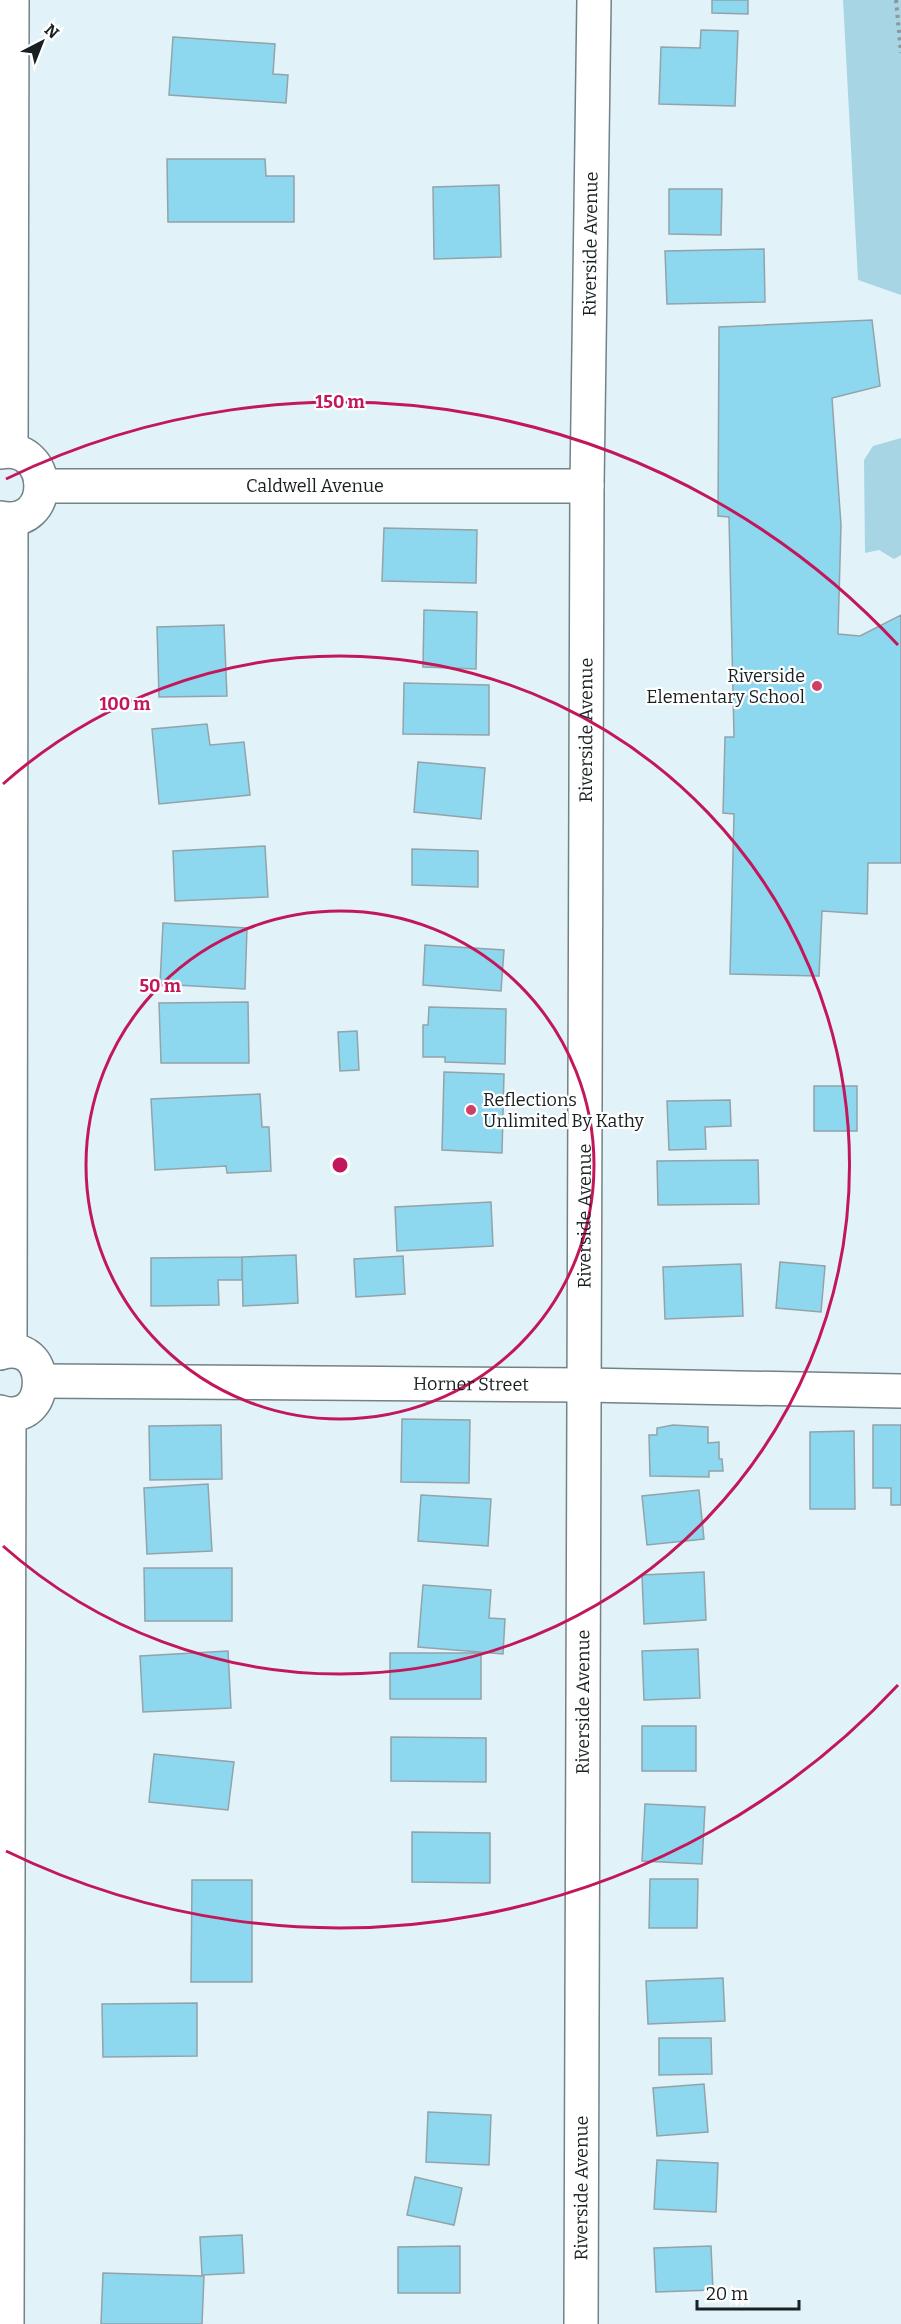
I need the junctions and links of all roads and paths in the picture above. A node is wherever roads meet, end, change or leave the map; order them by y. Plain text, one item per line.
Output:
1 (12, 0) edge
2 (594, 0) edge
3 (896, 0) edge
4 (0, 1) edge
5 (901, 53) edge
6 (5, 451) edge
7 (42, 486) junction
8 (587, 486) junction
9 (6, 519) edge
10 (6, 962) edge
11 (5, 1352) edge
12 (40, 1381) junction
13 (585, 1385) junction
14 (901, 1391) edge
15 (5, 1413) edge
16 (3, 1874) edge
17 (7, 2324) edge
18 (581, 2324) edge

1 - 4 street
1 - 6 street
2 - 8 street, Riverside Avenue
3 - 5 path
6 - 7 street
7 - 8 street, Caldwell Avenue
7 - 9 street
8 - 13 street, Riverside Avenue
9 - 10 street
10 - 11 street
11 - 12 street
12 - 13 street, Horner Street
12 - 15 street
13 - 14 street, Horner Street
13 - 18 street, Riverside Avenue
15 - 16 street
16 - 17 street

